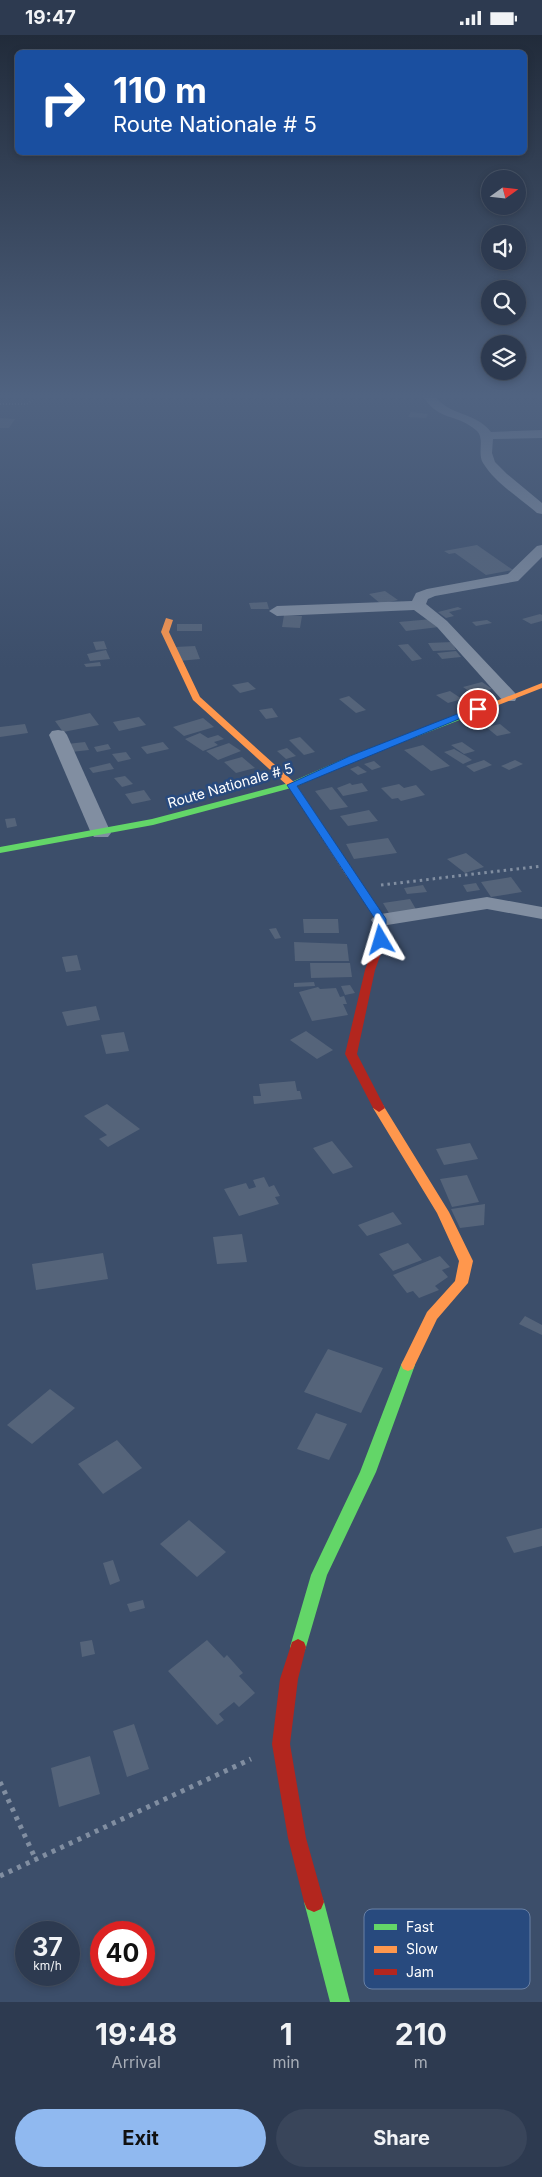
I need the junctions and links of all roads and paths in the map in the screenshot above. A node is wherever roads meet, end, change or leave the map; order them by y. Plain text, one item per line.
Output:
1 (510, 485) edge
2 (542, 510) edge
3 (542, 549) edge
4 (418, 605) junction
5 (276, 611) dead end
6 (169, 620) dead end
7 (542, 685) edge
8 (510, 697) junction
9 (58, 735) dead end
10 (292, 785) junction
11 (101, 833) junction
12 (0, 850) edge
13 (542, 866) edge
14 (358, 883) junction
15 (542, 913) edge
16 (381, 919) junction
17 (281, 1745) junction
18 (0, 1782) edge
19 (36, 1860) junction
20 (0, 1876) edge
21 (340, 2002) edge

1 - 2 street
3 - 4 street
4 - 5 street
4 - 8 street
6 - 10 street
7 - 8 street, Route Nationale # 5
8 - 10 street, Route Nationale # 5
9 - 11 street
10 - 11 street, Route Nationale # 5
10 - 14 street
11 - 12 street, Route Nationale # 5
13 - 14 path
14 - 16 street
15 - 16 street
16 - 17 street
17 - 19 path
17 - 21 street
18 - 19 path
19 - 20 path

